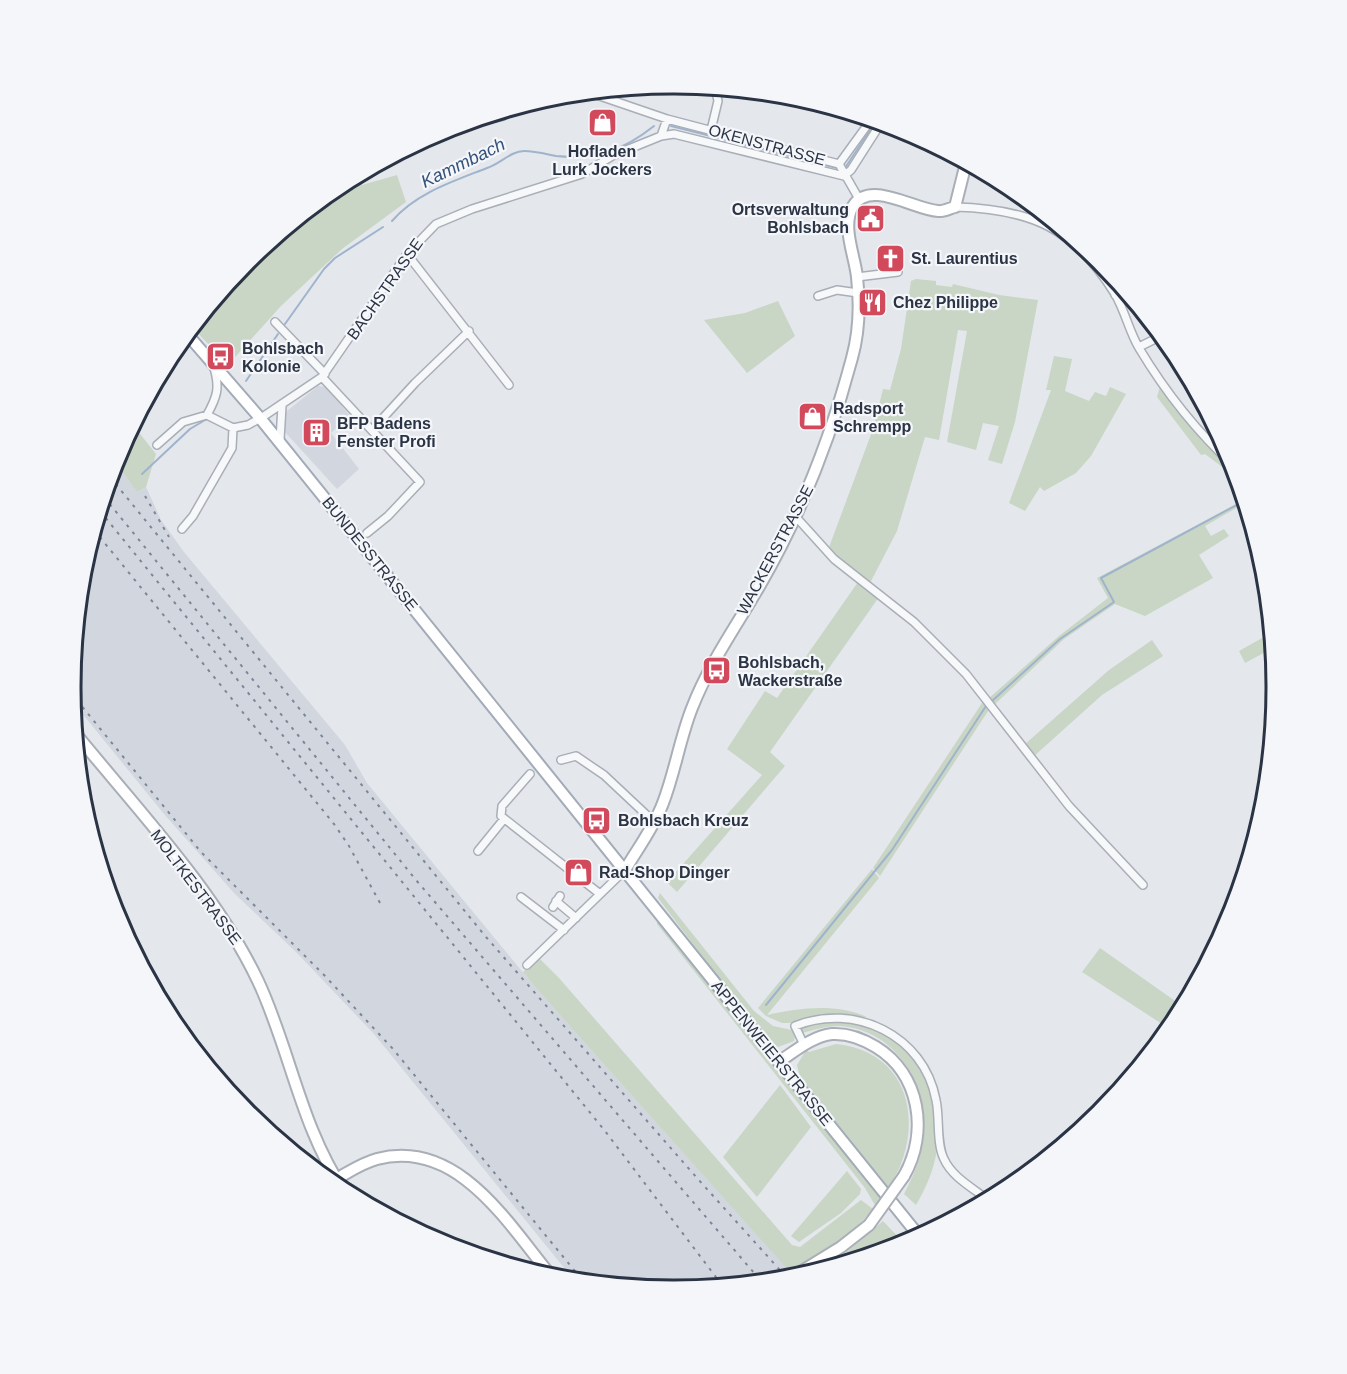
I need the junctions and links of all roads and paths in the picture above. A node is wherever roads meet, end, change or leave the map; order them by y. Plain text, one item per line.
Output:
1 (717, 97) edge
2 (607, 99) edge
3 (667, 119) junction
4 (866, 127) edge
5 (711, 130) junction
6 (876, 130) edge
7 (661, 136) junction
8 (839, 164) junction
9 (964, 171) edge
10 (843, 174) junction
11 (859, 199) junction
12 (955, 207) junction
13 (1039, 221) edge
14 (407, 254) junction
15 (898, 272) dead end
16 (857, 277) junction
17 (1109, 286) edge
18 (858, 292) junction
19 (1115, 295) joint
20 (818, 296) dead end
21 (275, 322) dead end
22 (469, 331) junction
23 (1153, 340) edge
24 (193, 341) edge
25 (1139, 347) junction
26 (213, 365) junction
27 (324, 376) junction
28 (508, 384) dead end
29 (282, 406) junction
30 (207, 415) junction
31 (260, 418) junction
32 (233, 428) junction
33 (372, 430) junction
34 (280, 443) junction
35 (157, 445) dead end
36 (1216, 450) edge
37 (796, 517) junction
38 (182, 529) dead end
39 (367, 533) dead end
40 (84, 744) edge
41 (561, 760) dead end
42 (530, 774) dead end
43 (504, 819) junction
44 (653, 821) junction
45 (478, 851) dead end
46 (625, 870) junction
47 (1143, 885) dead end
48 (600, 894) junction
49 (521, 897) dead end
50 (556, 901) dead end
51 (576, 918) junction
52 (564, 930) junction
53 (527, 965) dead end
54 (804, 1045) junction
55 (780, 1062) junction
56 (332, 1171) edge
57 (340, 1177) edge
58 (980, 1194) edge
59 (913, 1228) edge
60 (819, 1261) edge
61 (541, 1264) edge

1 - 5 street
2 - 3 street, OKENSTRASSE
3 - 5 street, OKENSTRASSE
3 - 7 street
4 - 8 street
5 - 8 street, OKENSTRASSE
6 - 10 street
7 - 10 street, BACHSTRASSE
7 - 14 street, BACHSTRASSE
8 - 10 street, OKENSTRASSE
9 - 12 street
10 - 11 street, OKENSTRASSE
11 - 12 street
11 - 16 street, WACKERSTRASSE
12 - 13 street
14 - 22 street
14 - 27 street, BACHSTRASSE
15 - 16 street
16 - 18 street, WACKERSTRASSE
17 - 19 street
18 - 20 street
18 - 37 street, WACKERSTRASSE
19 - 25 street
21 - 27 street
22 - 28 street
22 - 33 street
23 - 25 street
24 - 26 street, BUNDESSTRASSE
25 - 36 street
26 - 30 street
26 - 31 street, BUNDESSTRASSE
27 - 29 street, BACHSTRASSE
27 - 33 street
29 - 31 street, BACHSTRASSE
29 - 34 street
30 - 32 street
30 - 35 street
31 - 32 street, BACHSTRASSE
31 - 34 street, BUNDESSTRASSE
32 - 38 street
33 - 39 street
34 - 46 street, BUNDESSTRASSE
37 - 44 street, WACKERSTRASSE
37 - 47 street
40 - 56 street, MOLTKESTRASSE
41 - 44 street
42 - 43 street
43 - 45 street
43 - 48 street
44 - 46 street, WACKERSTRASSE
46 - 48 street, WACKERSTRASSE
46 - 55 street, APPENWEIERSTRASSE
48 - 51 street, WACKERSTRASSE
49 - 52 street
50 - 51 street
51 - 52 street, WACKERSTRASSE
52 - 53 street, WACKERSTRASSE
54 - 55 street
54 - 58 street
54 - 60 street, bridge
55 - 59 street, APPENWEIERSTRASSE
57 - 61 street

